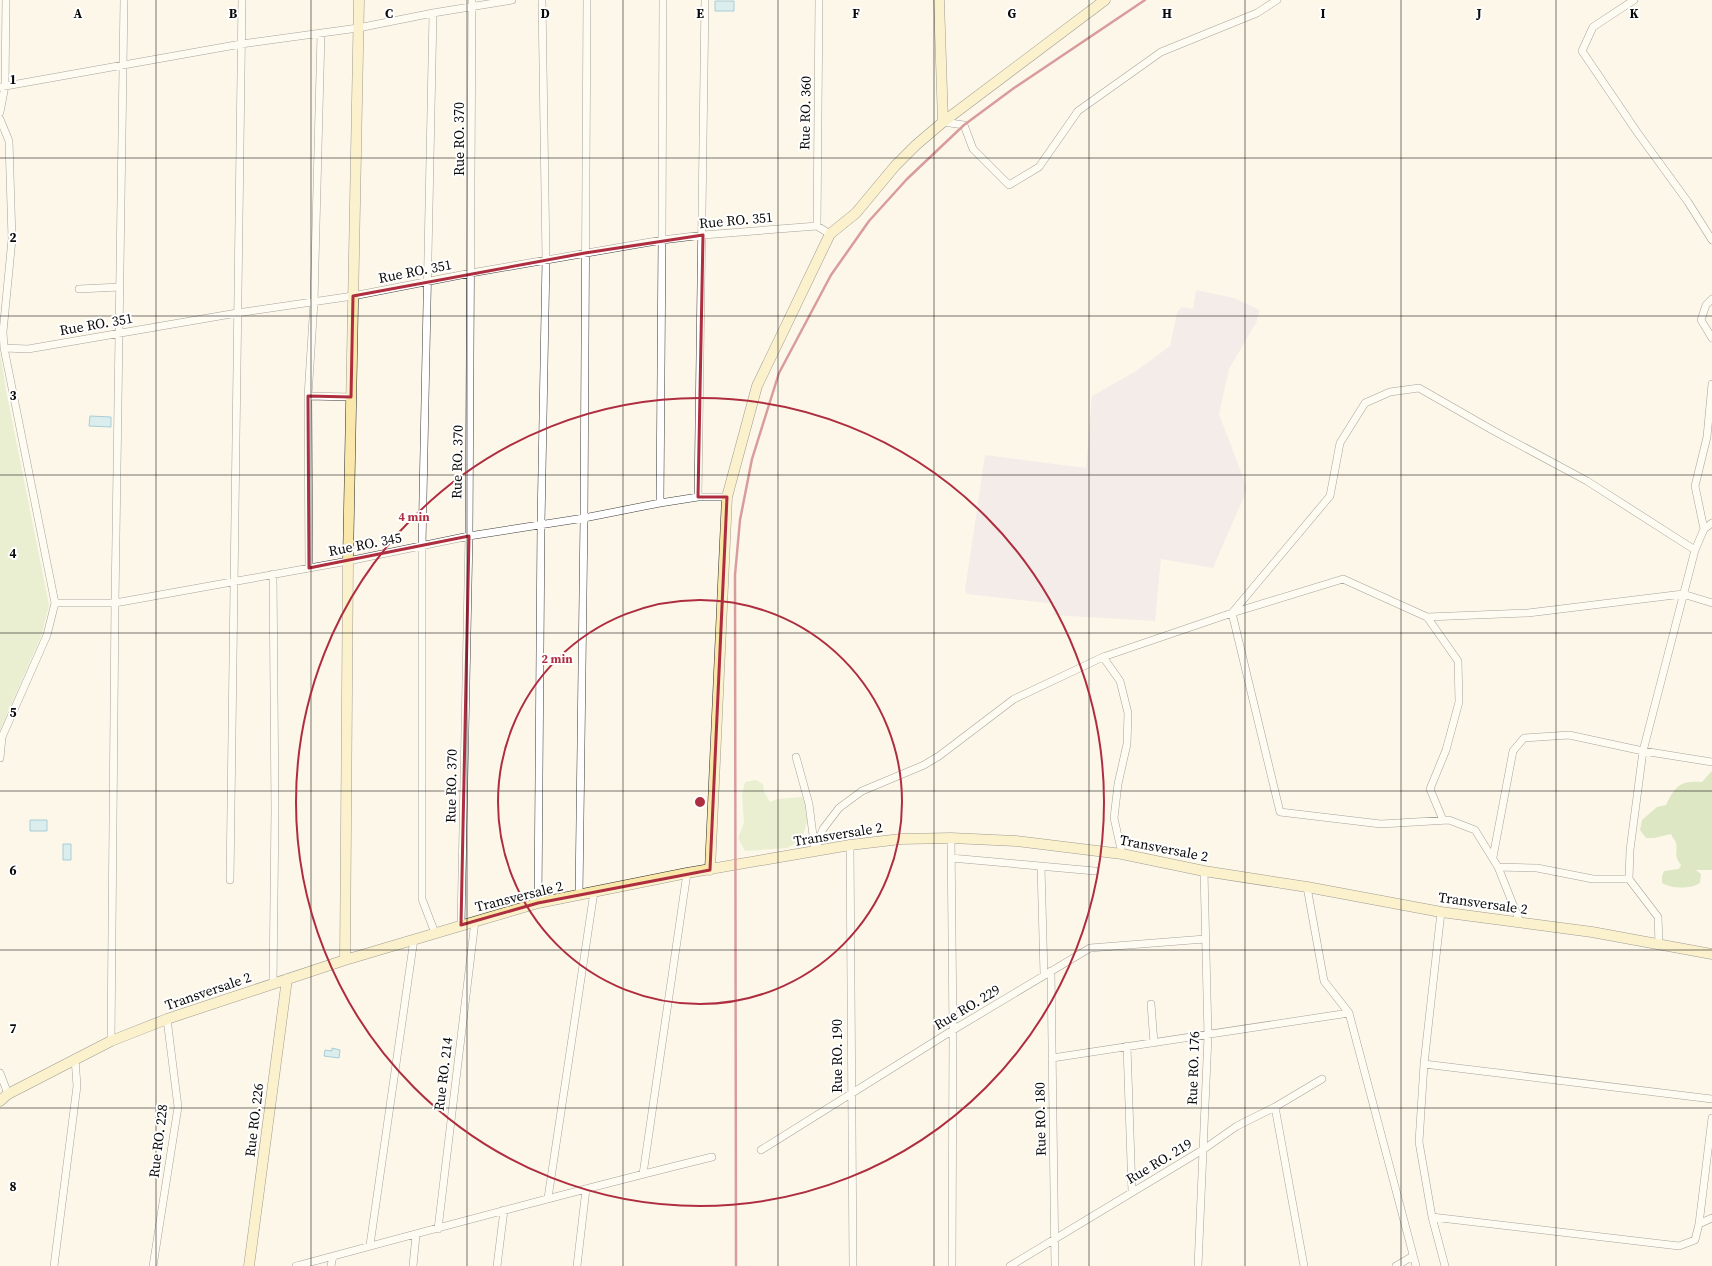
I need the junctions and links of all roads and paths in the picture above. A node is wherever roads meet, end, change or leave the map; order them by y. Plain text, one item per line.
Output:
1 (6, 0) edge
2 (124, 0) edge
3 (242, 0) edge
4 (359, 0) edge
5 (512, 0) edge
6 (542, 0) edge
7 (587, 0) edge
8 (662, 0) edge
9 (705, 0) edge
10 (819, 0) edge
11 (939, 0) edge
12 (1105, 0) edge
13 (1277, 0) edge
14 (1634, 0) edge
15 (472, 3) edge
16 (433, 13) junction
17 (358, 28) junction
18 (321, 34) junction
19 (241, 44) junction
20 (124, 64) junction
21 (2, 86) edge
22 (0, 112) edge
23 (0, 119) edge
24 (943, 122) junction
25 (817, 226) junction
26 (830, 234) junction
27 (703, 235) junction
28 (662, 240) junction
29 (1712, 240) edge
30 (585, 253) junction
31 (546, 260) junction
32 (471, 273) junction
33 (428, 282) junction
34 (120, 287) junction
35 (79, 289) dead end
36 (353, 296) junction
37 (1712, 299) edge
38 (314, 302) junction
39 (236, 313) junction
40 (2, 331) edge
41 (119, 334) junction
42 (1712, 338) edge
43 (4, 348) junction
44 (1712, 384) edge
45 (308, 396) junction
46 (351, 397) junction
47 (727, 497) junction
48 (698, 498) junction
49 (660, 502) junction
50 (584, 518) junction
51 (1712, 523) edge
52 (541, 524) junction
53 (1704, 529) junction
54 (469, 536) junction
55 (422, 546) junction
56 (1695, 550) junction
57 (348, 561) junction
58 (309, 568) junction
59 (273, 574) junction
60 (235, 580) junction
61 (1683, 594) junction
62 (115, 602) junction
63 (55, 603) junction
64 (1712, 603) edge
65 (1232, 613) junction
66 (1427, 617) junction
67 (1103, 657) junction
68 (1, 737) edge
69 (1643, 751) junction
70 (796, 757) dead end
71 (0, 758) edge
72 (1712, 762) edge
73 (1444, 820) junction
74 (951, 838) junction
75 (850, 845) junction
76 (815, 851) junction
77 (1122, 854) junction
78 (1493, 857) junction
79 (951, 858) junction
80 (1041, 867) junction
81 (1498, 867) junction
82 (710, 870) junction
83 (1095, 871) dead end
84 (1204, 871) junction
85 (687, 873) junction
86 (1629, 879) junction
87 (230, 880) dead end
88 (1307, 887) junction
89 (594, 892) junction
90 (580, 895) junction
91 (538, 903) junction
92 (1441, 912) junction
93 (475, 921) junction
94 (1520, 922) junction
95 (461, 925) junction
96 (435, 933) junction
97 (414, 939) junction
98 (1204, 939) junction
99 (1659, 944) junction
100 (1712, 954) edge
101 (345, 960) junction
102 (1048, 973) junction
103 (287, 978) junction
104 (273, 983) junction
105 (1151, 1004) dead end
106 (1349, 1013) junction
107 (167, 1019) junction
108 (953, 1030) junction
109 (1208, 1036) junction
110 (111, 1040) junction
111 (1154, 1043) junction
112 (1127, 1046) junction
113 (75, 1058) junction
114 (1052, 1058) junction
115 (1424, 1064) junction
116 (0, 1073) edge
117 (1322, 1079) dead end
118 (8, 1094) junction
119 (851, 1095) junction
120 (1712, 1099) edge
121 (0, 1100) edge
122 (1275, 1107) junction
123 (1712, 1118) edge
124 (1204, 1149) junction
125 (761, 1150) dead end
126 (712, 1157) dead end
127 (643, 1174) junction
128 (586, 1189) junction
129 (1132, 1192) junction
130 (548, 1198) junction
131 (504, 1210) junction
132 (1432, 1217) junction
133 (1712, 1218) edge
134 (1699, 1224) junction
135 (438, 1229) junction
136 (416, 1235) junction
137 (1054, 1240) junction
138 (370, 1245) junction
139 (333, 1256) junction
140 (1413, 1256) junction
141 (54, 1266) edge
142 (153, 1266) edge
143 (249, 1266) edge
144 (296, 1266) edge
145 (331, 1266) edge
146 (413, 1266) edge
147 (496, 1266) edge
148 (577, 1266) edge
149 (852, 1266) edge
150 (952, 1266) edge
151 (1010, 1266) edge
152 (1055, 1266) edge
153 (1198, 1266) edge
154 (1304, 1266) edge
155 (1396, 1266) edge
156 (1416, 1266) edge
157 (1445, 1266) edge

1 - 21 street
2 - 20 street
3 - 19 street
4 - 17 street
5 - 15 street
6 - 31 street
7 - 30 street
8 - 28 street
9 - 27 street
10 - 25 street, Rue RO. 360
11 - 24 street
12 - 24 street
13 - 24 street
14 - 29 street
15 - 16 street
15 - 32 street, Rue RO. 370
16 - 17 street
16 - 33 street
17 - 18 street
17 - 36 street
18 - 19 street
18 - 38 street
19 - 20 street
19 - 39 street
20 - 21 street
20 - 34 street
21 - 22 street
23 - 40 street
24 - 26 street
25 - 26 street
25 - 27 street, Rue RO. 351
26 - 47 street
27 - 28 street, Rue RO. 351
27 - 48 street
28 - 30 street, Rue RO. 351
28 - 49 street
30 - 31 street, Rue RO. 351
30 - 50 street
31 - 32 street, Rue RO. 351
31 - 52 street
32 - 33 street, Rue RO. 351
32 - 54 street, Rue RO. 370
33 - 36 street, Rue RO. 351
33 - 55 street
34 - 35 street
34 - 41 street
36 - 38 street, Rue RO. 351
36 - 46 street
37 - 42 street
38 - 39 street, Rue RO. 351
38 - 45 street
39 - 41 street, Rue RO. 351
39 - 60 street
40 - 43 street
41 - 43 street, Rue RO. 351
41 - 62 street
43 - 63 street
44 - 53 street
45 - 46 street
45 - 58 street
46 - 57 street
47 - 48 street, Rue RO. 345
47 - 82 street
48 - 49 street, Rue RO. 345
49 - 50 street, Rue RO. 345
50 - 52 street, Rue RO. 345
50 - 90 street
51 - 53 street
52 - 54 street, Rue RO. 345
52 - 91 street
53 - 56 street
54 - 55 street, Rue RO. 345
54 - 95 street, Rue RO. 370
55 - 57 street, Rue RO. 345
55 - 96 street
56 - 61 street
56 - 65 street
57 - 58 street, Rue RO. 345
57 - 101 street
58 - 59 street, Rue RO. 345
59 - 60 street, Rue RO. 345
59 - 104 street
60 - 62 street, Rue RO. 345
60 - 87 street
61 - 64 street
61 - 66 street
61 - 69 street
62 - 63 street, Rue RO. 345
62 - 110 street
63 - 68 street
65 - 66 street
65 - 67 street
65 - 73 street
66 - 73 street
67 - 76 street
67 - 77 street
68 - 71 street
69 - 72 street
69 - 78 street
69 - 86 street
70 - 76 street
73 - 78 street
74 - 75 street, Transversale 2
74 - 77 street, Transversale 2
74 - 79 street
75 - 76 street, Transversale 2
75 - 119 street, Rue RO. 190
76 - 82 street, Transversale 2
77 - 84 street, Transversale 2
78 - 81 street
79 - 80 street
79 - 108 street
80 - 83 street
80 - 102 street, Rue RO. 180
81 - 86 street
81 - 94 street
82 - 85 street, Transversale 2
84 - 88 street, Transversale 2
84 - 98 street, Rue RO. 176
85 - 89 street, Transversale 2
85 - 127 street
86 - 99 street
88 - 92 street, Transversale 2
88 - 106 street
89 - 90 street, Transversale 2
89 - 130 street
90 - 91 street, Transversale 2
91 - 93 street, Transversale 2
92 - 94 street, Transversale 2
92 - 115 street
93 - 95 street, Transversale 2
93 - 135 street, Rue RO. 214
94 - 99 street, Transversale 2
95 - 96 street, Transversale 2
96 - 97 street, Transversale 2
97 - 101 street, Transversale 2
97 - 138 street
98 - 102 street, Rue RO. 229
98 - 109 street, Rue RO. 176
99 - 100 street, Transversale 2
101 - 103 street, Transversale 2
102 - 108 street, Rue RO. 229
102 - 114 street, Rue RO. 180
103 - 104 street, Transversale 2
103 - 143 street, Rue RO. 226
104 - 107 street, Transversale 2
105 - 111 street
106 - 109 street
106 - 140 street
107 - 110 street, Transversale 2
107 - 142 street, Rue RO. 228
108 - 119 street, Rue RO. 229
108 - 150 street
109 - 111 street
109 - 124 street, Rue RO. 176
110 - 113 street, Transversale 2
111 - 112 street
112 - 114 street
112 - 129 street
113 - 118 street, Transversale 2
113 - 141 street
114 - 137 street, Rue RO. 180
115 - 120 street
115 - 132 street
116 - 118 street
117 - 122 street, Rue RO. 219
118 - 121 street, Transversale 2
119 - 125 street, Rue RO. 229
119 - 149 street, Rue RO. 190
122 - 124 street, Rue RO. 219
122 - 154 street
123 - 134 street
124 - 129 street, Rue RO. 219
124 - 153 street, Rue RO. 176
126 - 127 street
127 - 128 street
128 - 130 street
128 - 148 street
129 - 137 street, Rue RO. 219
130 - 131 street
131 - 135 street
131 - 147 street
132 - 134 street
132 - 157 street
133 - 134 street
135 - 136 street
136 - 138 street
136 - 146 street
137 - 151 street, Rue RO. 219
137 - 152 street, Rue RO. 180
138 - 139 street
139 - 144 street
139 - 145 street
140 - 155 street
140 - 156 street

